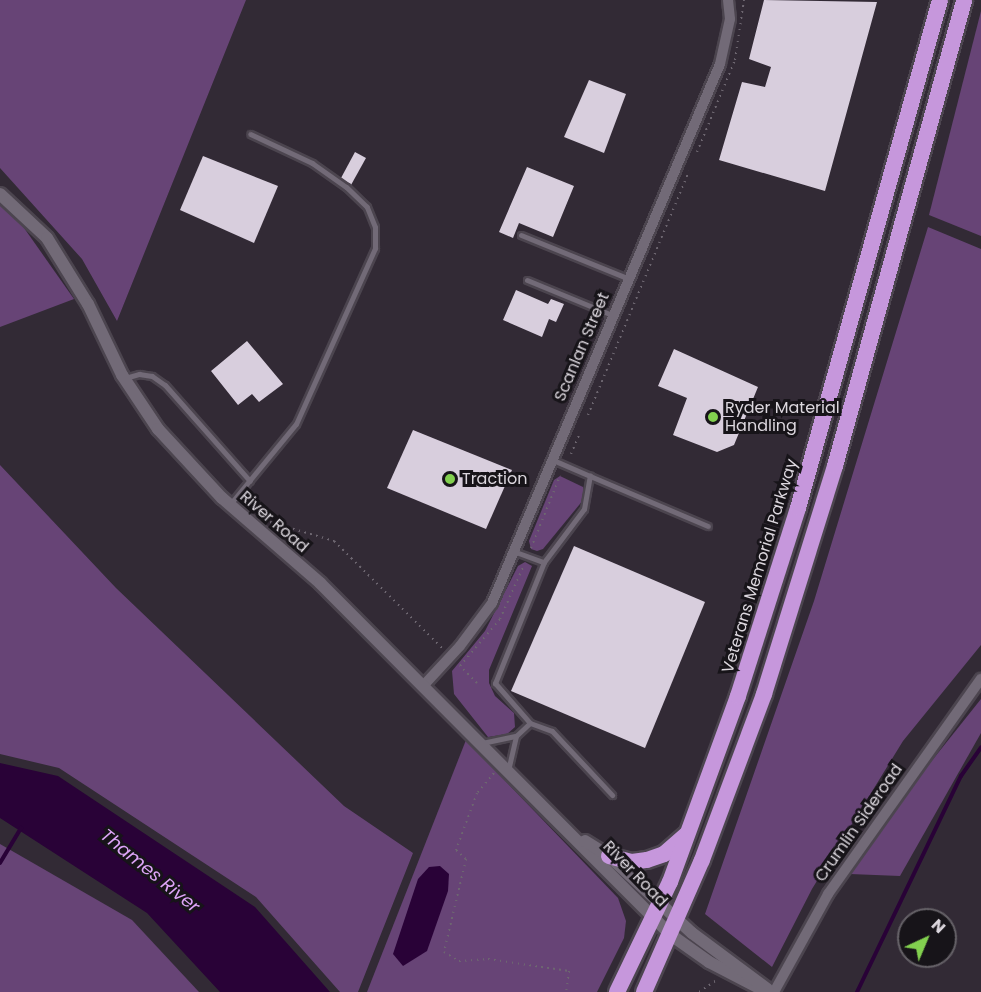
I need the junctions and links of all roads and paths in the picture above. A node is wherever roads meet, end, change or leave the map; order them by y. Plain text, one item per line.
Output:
1 (728, 0) edge
2 (940, 0) edge
3 (964, 0) edge
4 (250, 134) dead end
5 (689, 171) dead end
6 (0, 194) edge
7 (521, 235) dead end
8 (627, 278) junction
9 (527, 280) dead end
10 (612, 315) junction
11 (125, 378) junction
12 (588, 415) dead end
13 (579, 435) dead end
14 (571, 454) dead end
15 (552, 459) junction
16 (560, 476) dead end
17 (590, 476) junction
18 (250, 482) junction
19 (230, 505) junction
20 (264, 521) dead end
21 (708, 526) dead end
22 (531, 549) dead end
23 (513, 551) junction
24 (525, 562) dead end
25 (544, 562) junction
26 (442, 648) dead end
27 (981, 679) edge
28 (477, 683) dead end
29 (423, 686) junction
30 (530, 723) junction
31 (516, 736) junction
32 (481, 743) junction
33 (505, 767) junction
34 (612, 795) dead end
35 (690, 831) junction
36 (576, 836) junction
37 (609, 856) junction
38 (657, 911) junction
39 (674, 928) junction
40 (728, 973) junction
41 (566, 992) edge
42 (617, 992) edge
43 (644, 992) edge
44 (699, 992) edge
45 (770, 992) edge

1 - 8 street, Scanlan Street
2 - 35 highway, Veterans Memorial Parkway
3 - 39 highway
4 - 18 lane
5 - 12 path
6 - 11 street, River Road
7 - 8 lane
8 - 10 street, Scanlan Street
9 - 10 lane
10 - 15 street, Scanlan Street
11 - 18 lane
11 - 19 street, River Road
13 - 14 path
15 - 17 lane
15 - 23 street, Scanlan Street
16 - 22 path
17 - 21 lane
17 - 25 lane
18 - 19 lane
19 - 29 street, River Road
20 - 26 path
23 - 25 lane
23 - 29 street, Scanlan Street
24 - 28 path
25 - 30 lane
27 - 45 street, Crumlin Sideroad
29 - 32 street, River Road
30 - 31 lane
30 - 34 lane
31 - 32 lane
31 - 33 lane
32 - 33 street, River Road
33 - 36 street, River Road
33 - 41 path
35 - 37 highway
35 - 38 highway, Veterans Memorial Parkway
36 - 37 street, River Road
36 - 38 street, River Road
37 - 38 street, River Road
38 - 39 street, River Road
38 - 42 highway, Veterans Memorial Parkway
39 - 40 street
39 - 43 highway
39 - 45 street
40 - 44 path
40 - 45 street

